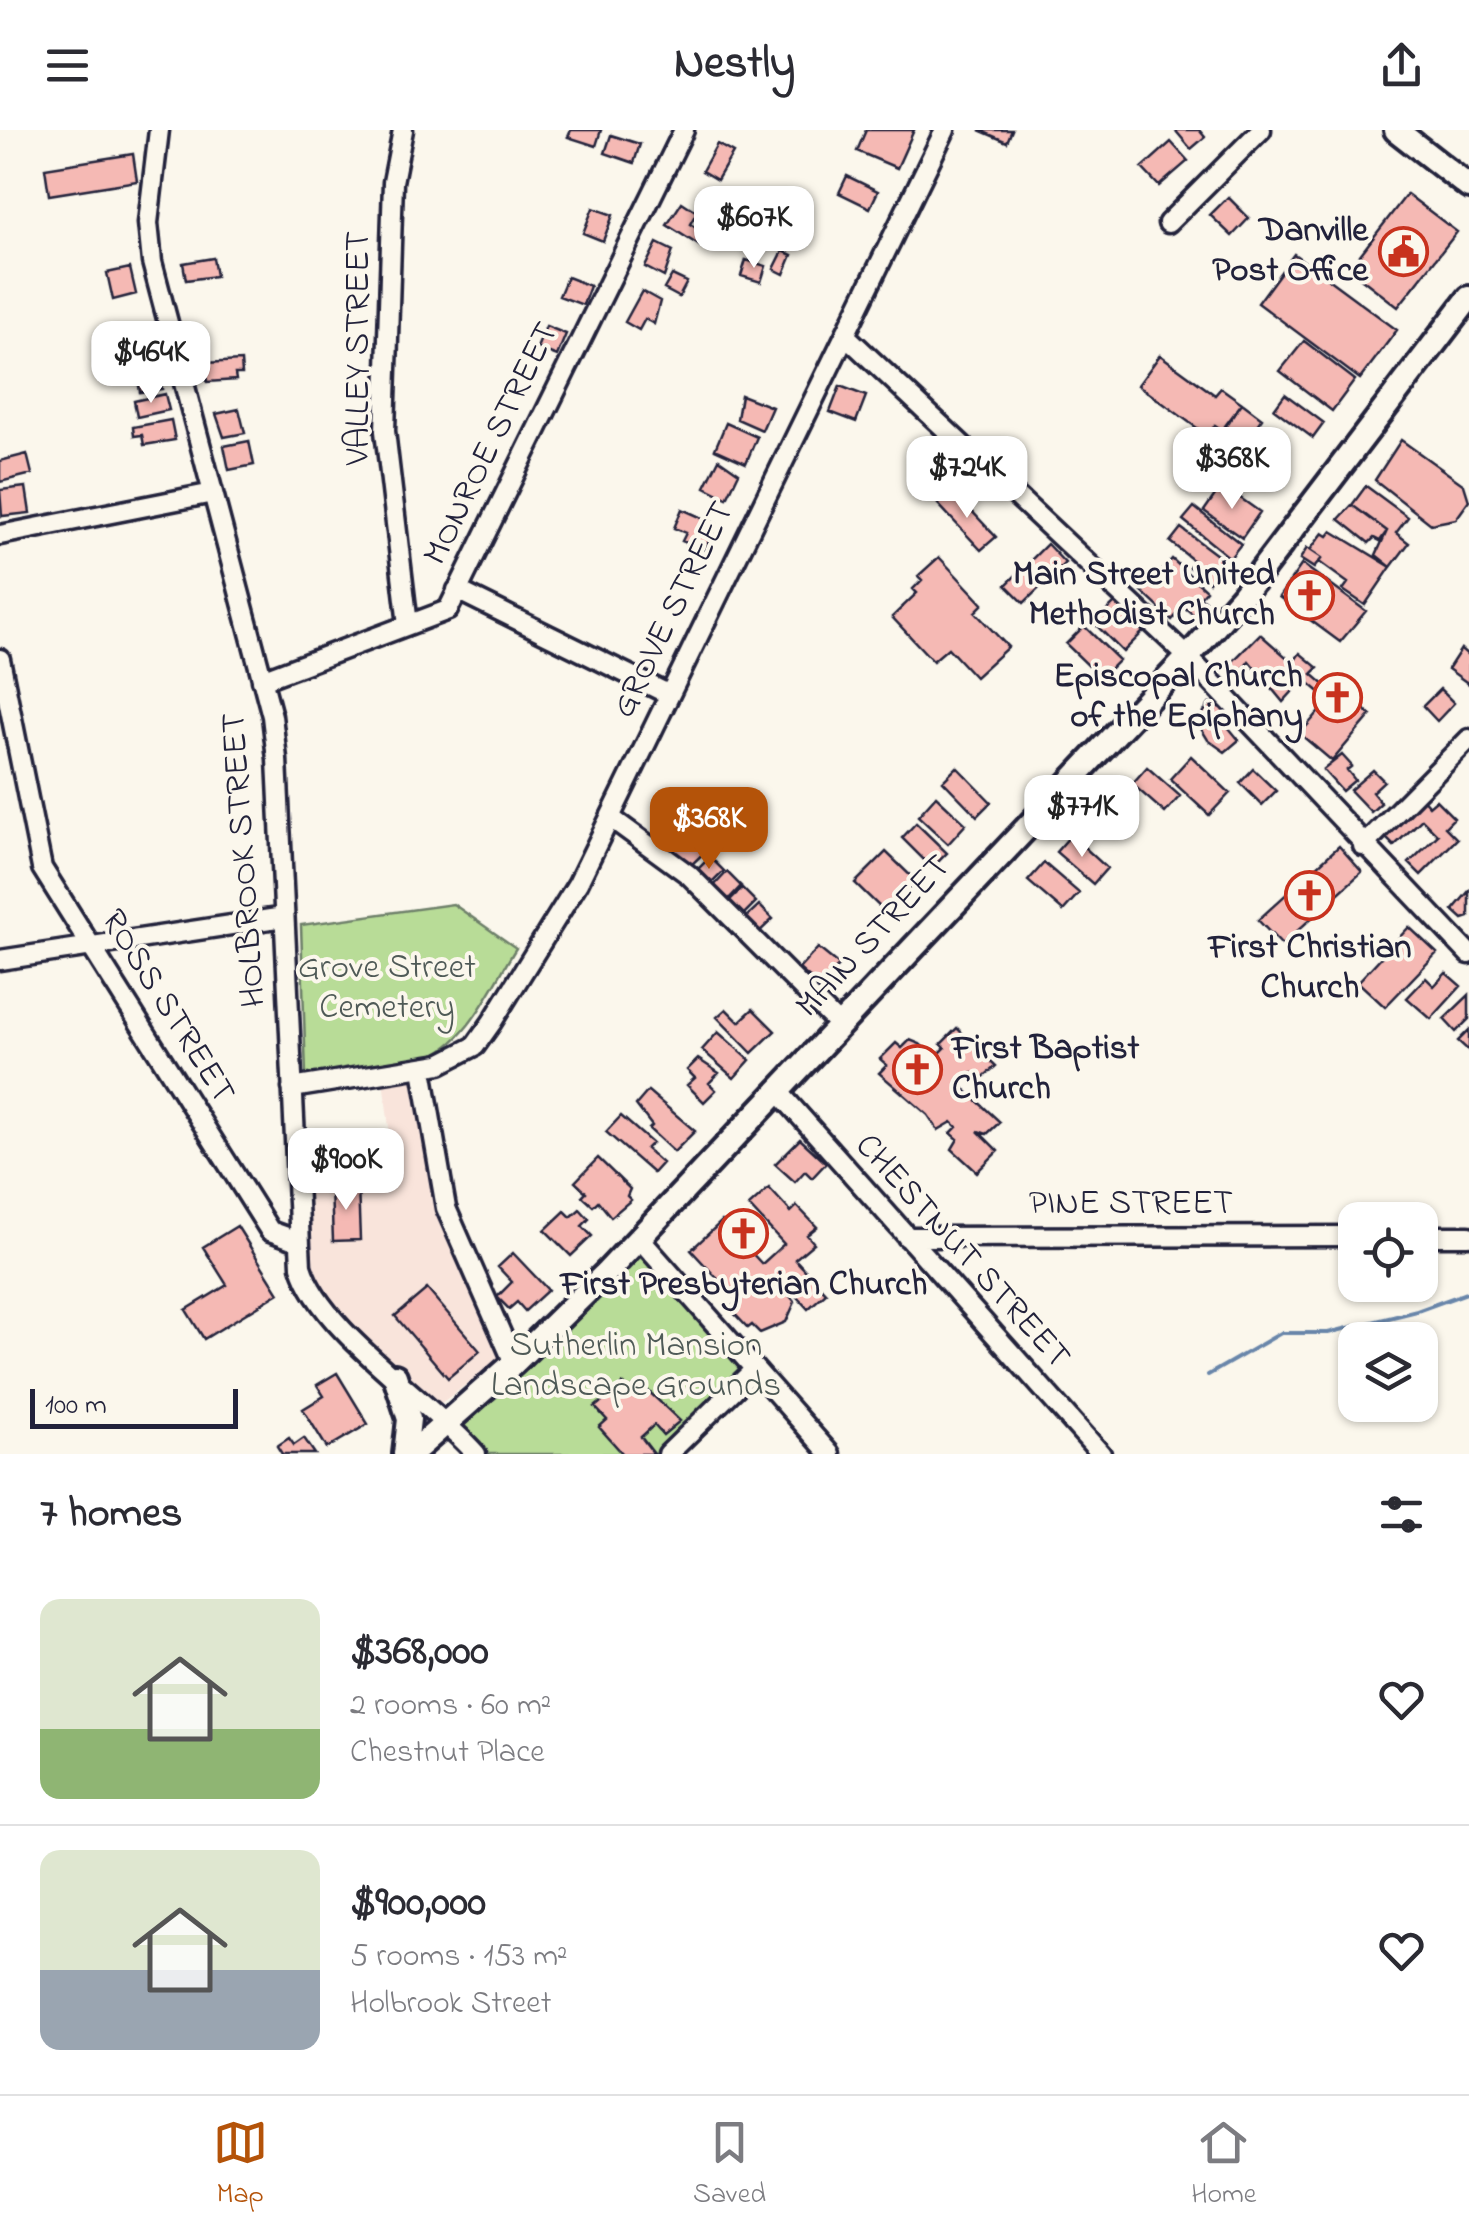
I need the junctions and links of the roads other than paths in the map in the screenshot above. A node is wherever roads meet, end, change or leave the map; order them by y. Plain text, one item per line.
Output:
1 (159, 130) edge
2 (403, 130) edge
3 (684, 130) edge
4 (944, 130) edge
5 (1260, 130) edge
6 (1396, 130) edge
7 (1469, 186) edge
8 (1168, 223) dead end
9 (1469, 298) edge
10 (845, 335) junction
11 (212, 492) junction
12 (0, 535) edge
13 (458, 590) junction
14 (408, 625) junction
15 (1188, 657) junction
16 (0, 659) edge
17 (262, 680) junction
18 (668, 694) junction
19 (1469, 739) edge
20 (611, 818) junction
21 (1363, 846) junction
22 (284, 917) junction
23 (90, 944) junction
24 (1469, 954) edge
25 (0, 960) edge
26 (840, 1026) junction
27 (422, 1069) junction
28 (292, 1088) junction
29 (778, 1090) junction
30 (1338, 1236) edge
31 (1438, 1236) edge
32 (1469, 1236) edge
33 (907, 1237) junction
34 (639, 1238) junction
35 (298, 1241) junction
36 (514, 1364) junction
37 (755, 1369) junction
38 (396, 1376) junction
39 (448, 1422) junction
40 (408, 1454) edge
41 (476, 1454) edge
42 (668, 1454) edge
43 (830, 1454) edge
44 (1101, 1454) edge

1 - 11 street, HOLBROOK STREET
2 - 14 street, VALLEY STREET
3 - 13 street, MONROE STREET
4 - 10 street, GROVE STREET
5 - 8 street
6 - 7 main road
9 - 15 main road, MAIN STREET
10 - 15 street
10 - 18 street, GROVE STREET
11 - 12 street
11 - 17 street, HOLBROOK STREET
13 - 14 street, MONROE STREET
13 - 18 street
14 - 17 street, MONROE STREET
15 - 21 street
15 - 26 main road, MAIN STREET
16 - 23 street, ROSS STREET
17 - 22 street, HOLBROOK STREET
18 - 20 street, GROVE STREET
19 - 21 street
20 - 26 street
20 - 27 street, GROVE STREET
21 - 24 street
22 - 23 street
22 - 28 street, HOLBROOK STREET
23 - 25 street
23 - 35 street, ROSS STREET
26 - 29 main road, MAIN STREET
27 - 28 street, GROVE STREET
27 - 36 street
28 - 35 street, HOLBROOK STREET
29 - 33 street, CHESTNUT STREET
29 - 34 main road, MAIN STREET
30 - 33 street, PINE STREET
31 - 32 street
33 - 44 street, CHESTNUT STREET
34 - 36 main road, MAIN STREET
34 - 37 street
35 - 38 street
36 - 39 main road, MAIN STREET
37 - 42 street
37 - 43 street
38 - 39 street
38 - 40 main road
39 - 40 main road, MAIN STREET
39 - 41 street

